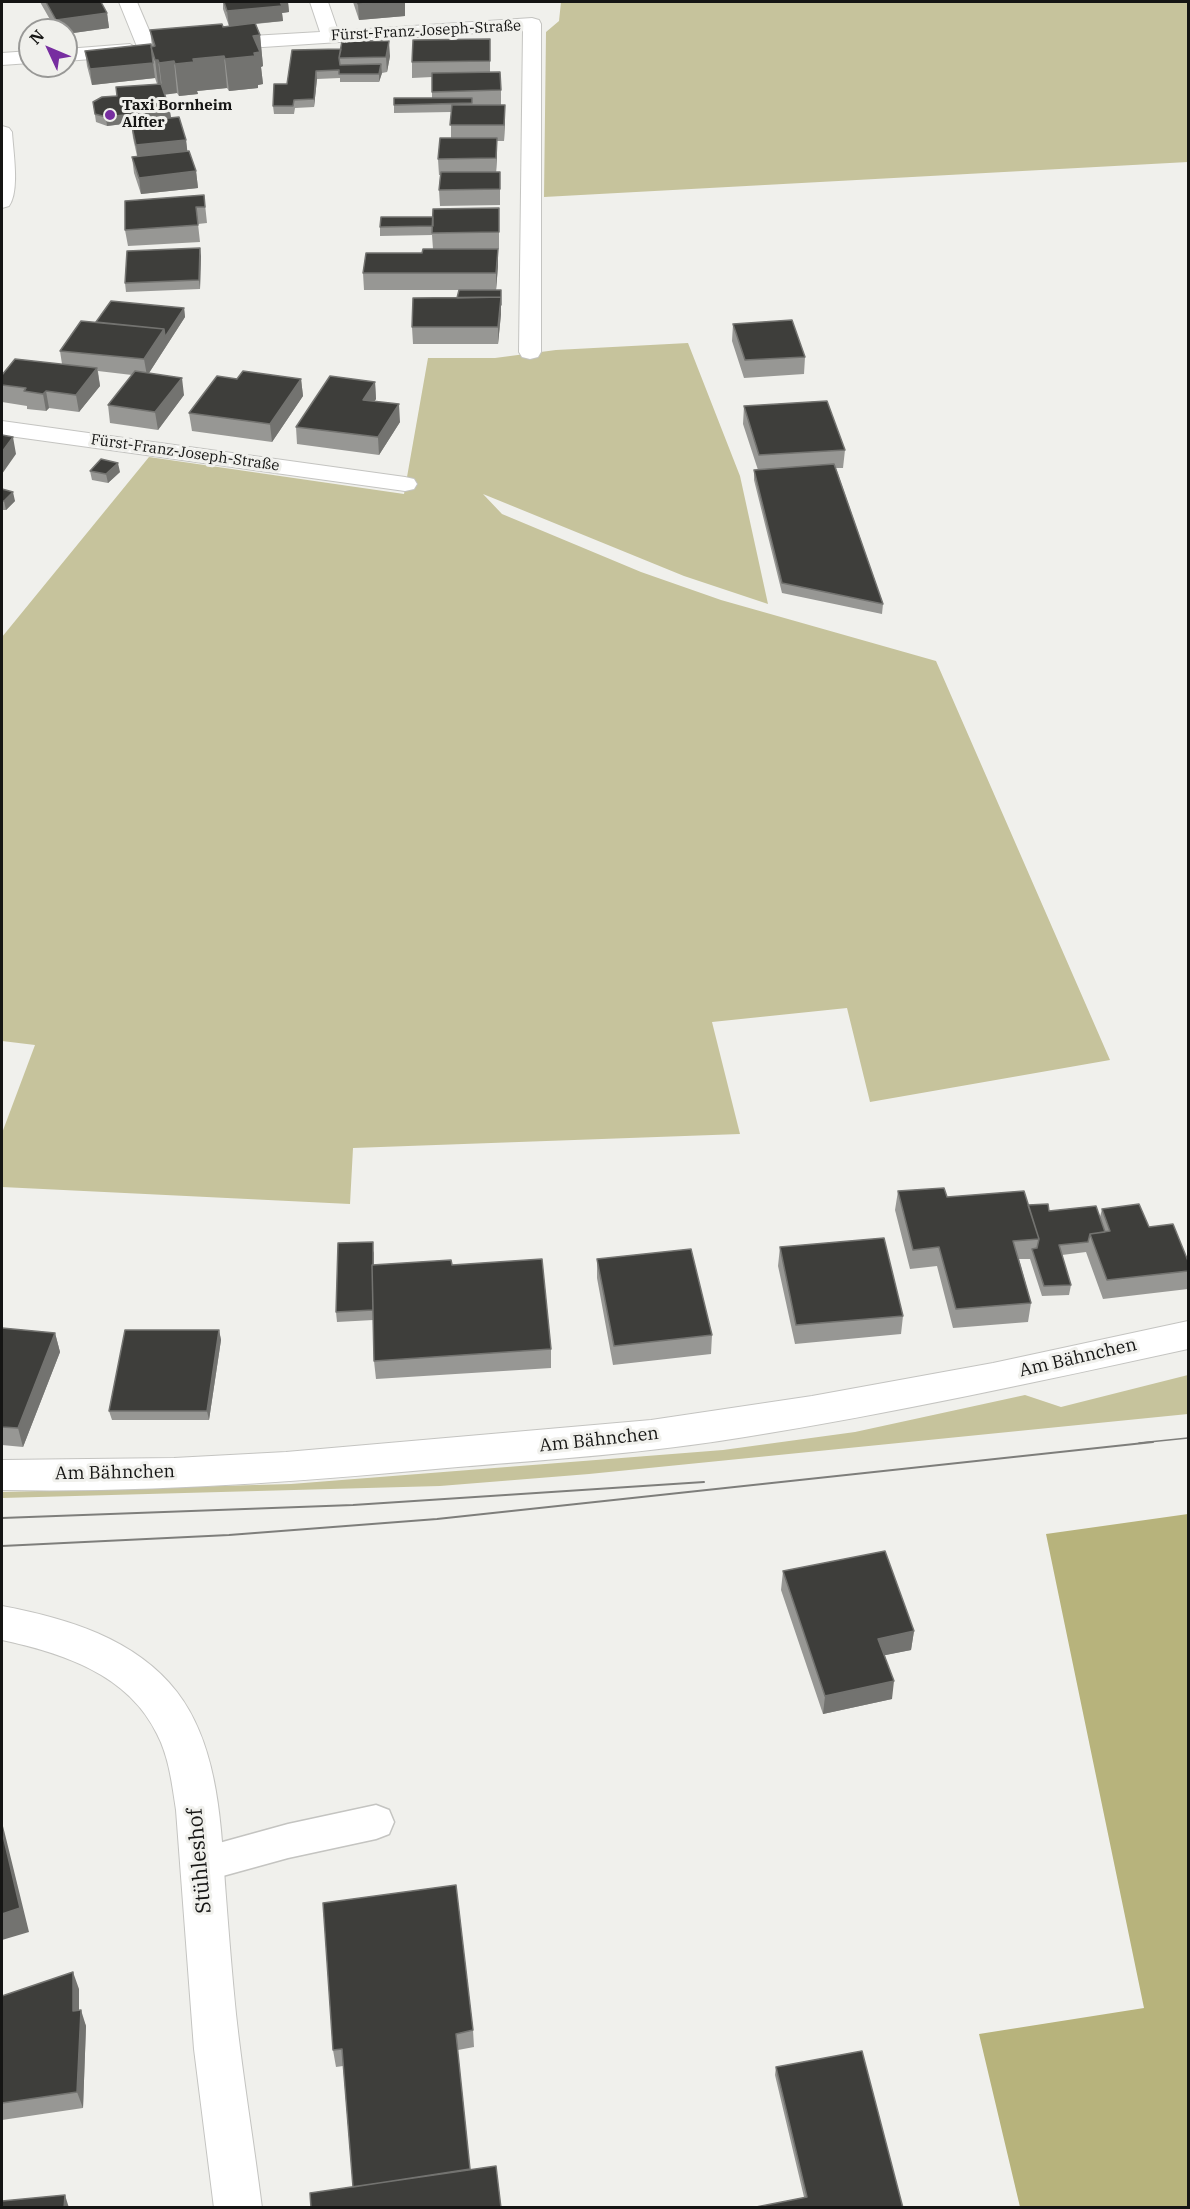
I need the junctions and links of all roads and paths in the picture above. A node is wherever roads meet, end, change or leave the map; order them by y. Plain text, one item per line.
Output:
1 (128, 2) edge
2 (319, 2) edge
3 (331, 36) junction
4 (194, 46) edge
5 (171, 48) edge
6 (148, 49) junction
7 (78, 53) edge
8 (18, 58) edge
9 (2, 59) edge
10 (2, 132) edge
11 (2, 202) edge
12 (530, 352) dead end
13 (2, 428) edge
14 (405, 484) dead end
15 (1188, 1335) edge
16 (2, 1474) edge
17 (2, 1623) edge
18 (376, 1822) dead end
19 (201, 1865) junction
20 (238, 2208) edge

1 - 6 street
2 - 3 street
3 - 4 street, Fürst-Franz-Joseph-Straße
3 - 12 street, Fürst-Franz-Joseph-Straße
5 - 6 street
6 - 7 street
8 - 9 street
10 - 11 street
13 - 14 street, Fürst-Franz-Joseph-Straße
15 - 16 street, Am Bähnchen
17 - 19 street, Stühleshof
18 - 19 lane
19 - 20 street, Stühleshof

